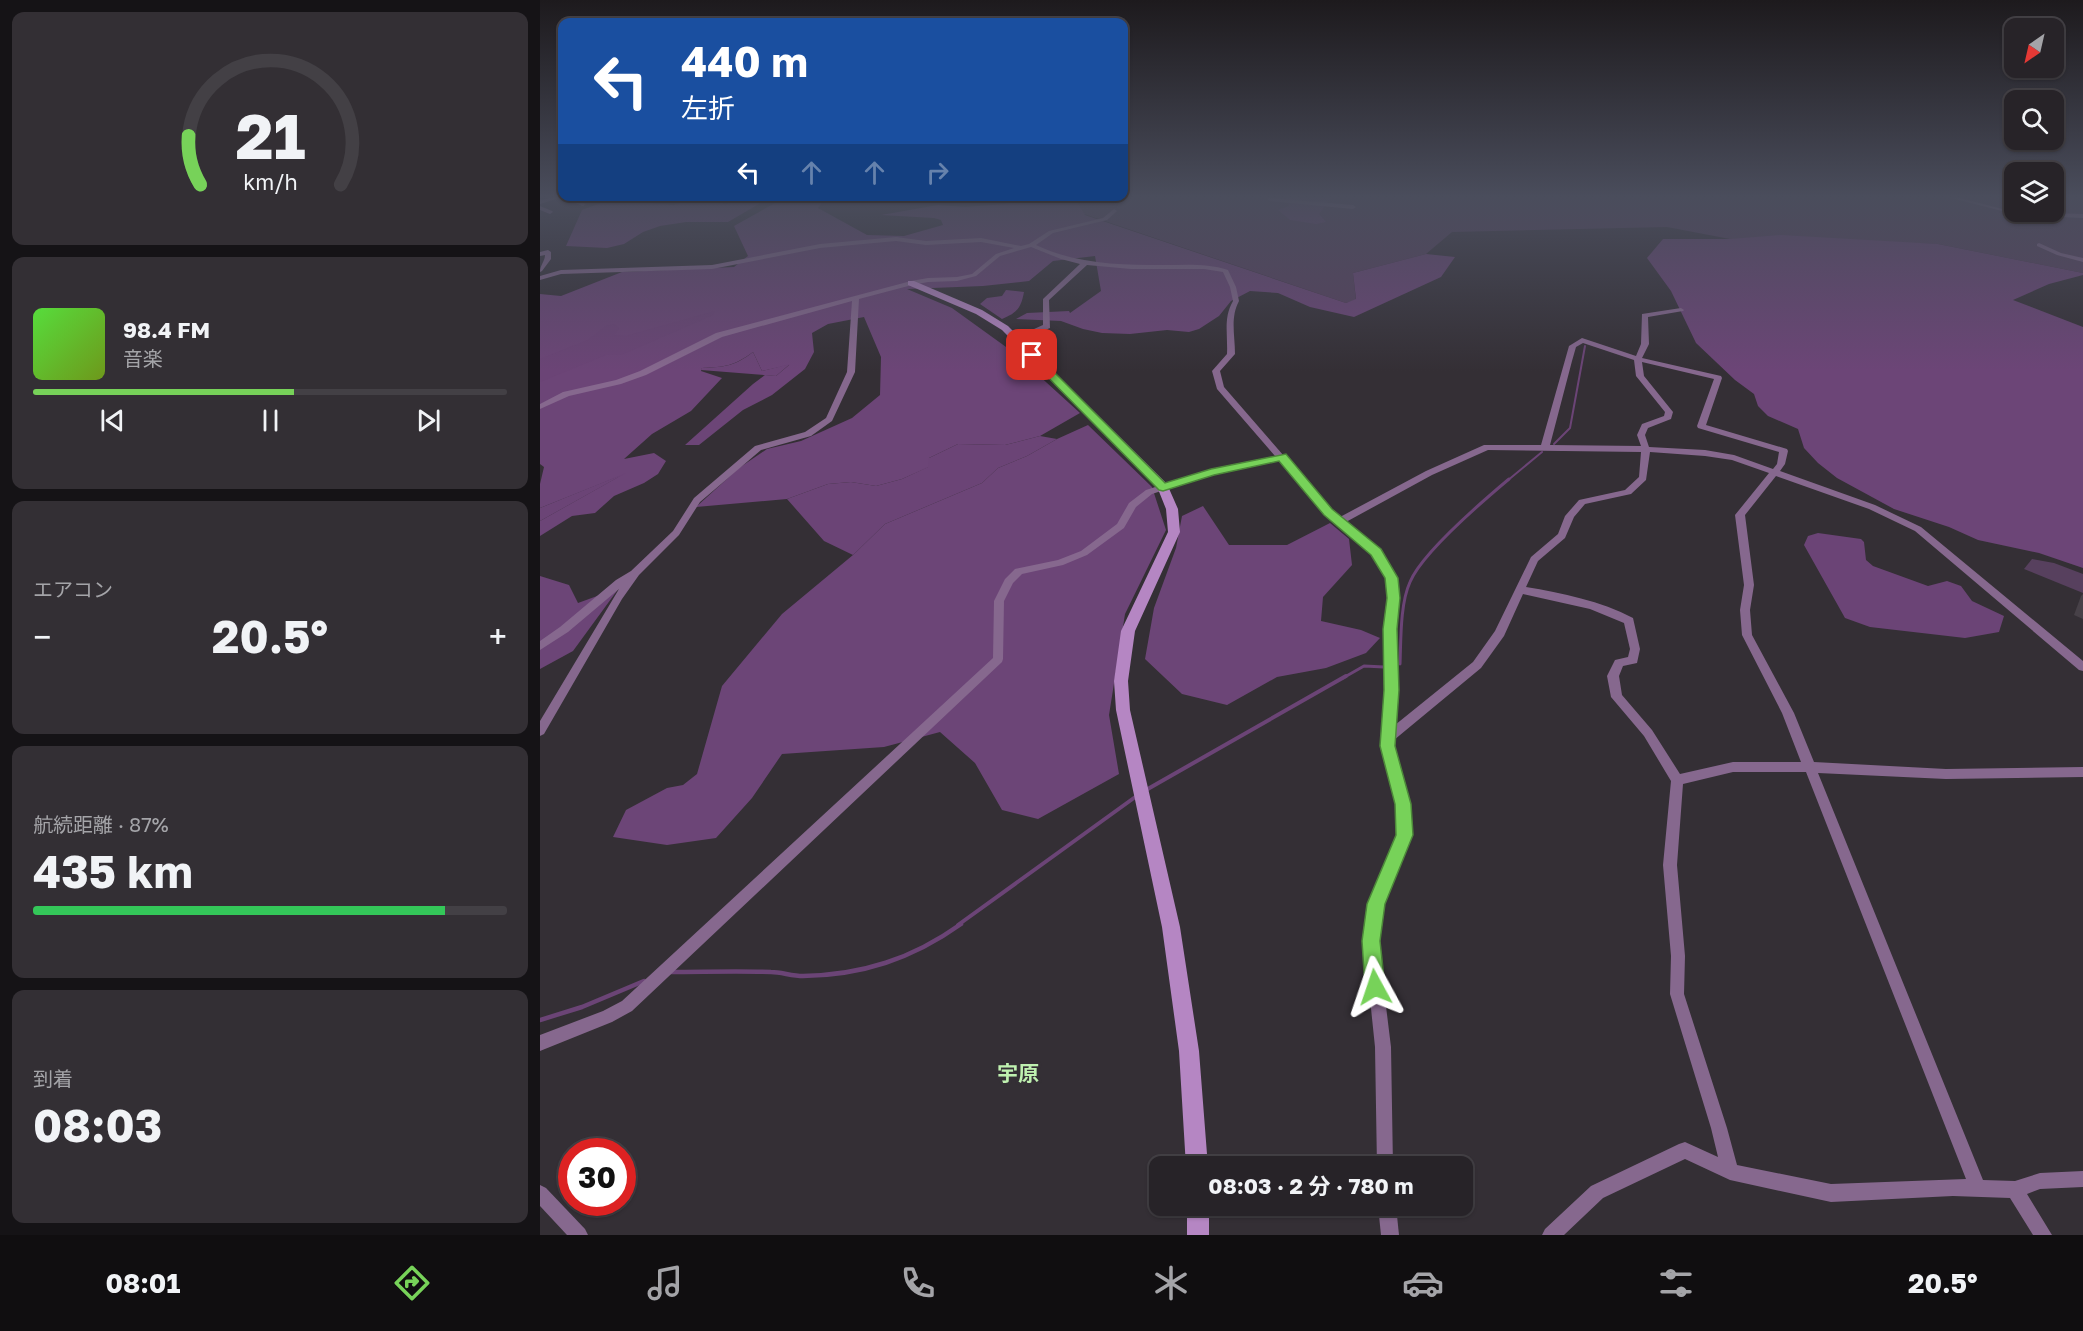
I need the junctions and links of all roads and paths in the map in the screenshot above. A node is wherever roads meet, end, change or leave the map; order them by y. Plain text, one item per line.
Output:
1 (771, 256) edge
2 (997, 256) edge
3 (1053, 256) edge
4 (2066, 256) edge
5 (2083, 260) edge
6 (1084, 264) junction
7 (540, 278) edge
8 (911, 283) junction
9 (856, 299) junction
10 (1681, 310) dead end
11 (1017, 340) junction
12 (1638, 359) junction
13 (540, 407) edge
14 (1545, 447) junction
15 (1647, 449) junction
16 (1282, 457) junction
17 (1774, 473) junction
18 (1163, 487) junction
19 (1340, 521) junction
20 (651, 560) junction
21 (1521, 590) junction
22 (540, 646) edge
23 (2083, 667) edge
24 (540, 731) edge
25 (1388, 738) junction
26 (1808, 767) junction
27 (2083, 772) edge
28 (1677, 780) junction
29 (540, 1043) edge
30 (1196, 1156) edge
31 (1385, 1156) edge
32 (1730, 1172) junction
33 (2083, 1179) edge
34 (1978, 1188) junction
35 (2015, 1190) junction
36 (540, 1195) edge
37 (1198, 1216) edge
38 (1388, 1216) edge
39 (579, 1235) edge
40 (1198, 1235) edge
41 (1390, 1235) edge
42 (1551, 1235) edge
43 (2043, 1235) edge

1 - 7 street
2 - 8 street
3 - 6 street
4 - 5 street
6 - 11 street
6 - 16 street
8 - 9 street
8 - 11 street
9 - 13 street
9 - 20 street
10 - 12 street
11 - 18 street
12 - 14 street
12 - 15 street
12 - 17 street
14 - 15 street
14 - 19 street
15 - 17 street
15 - 21 street
16 - 18 street
16 - 19 street
17 - 23 street
17 - 26 street
18 - 29 street
18 - 30 street
19 - 25 street
20 - 22 street
20 - 24 street
21 - 25 street
21 - 28 street
25 - 31 street
26 - 27 street
26 - 28 street
26 - 34 street
28 - 32 street
32 - 34 street
32 - 42 street
33 - 35 street
34 - 35 street
35 - 43 street
36 - 39 street
37 - 40 street
38 - 41 street

